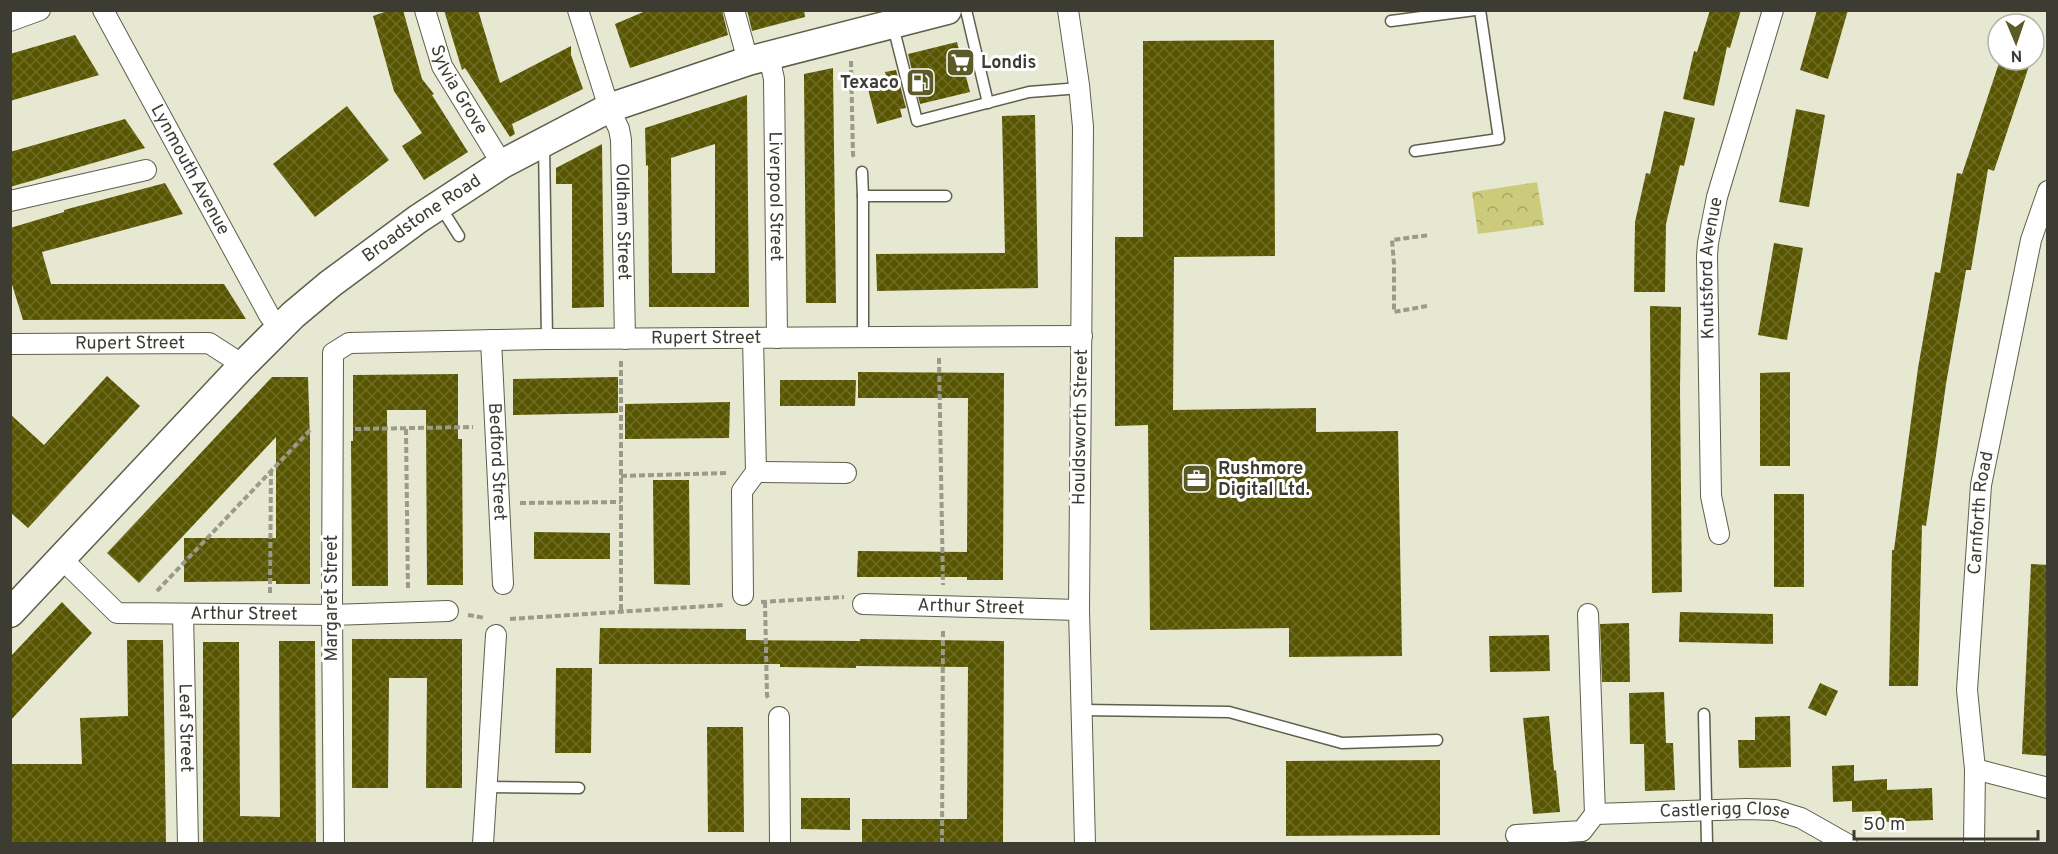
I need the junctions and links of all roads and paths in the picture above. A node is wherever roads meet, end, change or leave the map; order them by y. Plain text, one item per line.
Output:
1 (40, 10) edge
2 (103, 10) edge
3 (425, 10) edge
4 (578, 10) edge
5 (734, 10) edge
6 (947, 10) edge
7 (966, 10) edge
8 (1068, 10) edge
9 (1475, 10) edge
10 (1480, 10) edge
11 (1773, 10) edge
12 (10, 21) edge
13 (1391, 21) dead end
14 (893, 25) junction
15 (851, 58) dead end
16 (758, 59) junction
17 (1080, 88) junction
18 (988, 103) junction
19 (609, 108) junction
20 (544, 141) junction
21 (1415, 151) dead end
22 (502, 164) junction
23 (146, 170) dead end
24 (862, 172) joint
25 (2048, 190) edge
26 (863, 196) junction
27 (946, 196) dead end
28 (10, 201) edge
29 (440, 205) junction
30 (1430, 235) dead end
31 (459, 236) dead end
32 (2039, 242) edge
33 (1427, 306) dead end
34 (279, 328) junction
35 (1082, 336) junction
36 (938, 337) junction
37 (753, 338) junction
38 (777, 338) junction
39 (863, 338) junction
40 (547, 339) junction
41 (623, 339) junction
42 (490, 340) junction
43 (10, 344) edge
44 (333, 353) joint
45 (243, 365) junction
46 (332, 406) junction
47 (495, 427) junction
48 (332, 429) junction
49 (406, 429) junction
50 (271, 471) junction
51 (756, 472) junction
52 (846, 473) dead end
53 (621, 476) junction
54 (621, 502) junction
55 (499, 503) junction
56 (1719, 534) dead end
57 (62, 559) junction
58 (502, 584) dead end
59 (743, 601) junction
60 (765, 602) junction
61 (863, 604) joint
62 (943, 607) junction
63 (1079, 610) junction
64 (448, 611) joint
65 (408, 612) junction
66 (621, 612) junction
67 (10, 613) edge
68 (136, 613) junction
69 (183, 614) junction
70 (270, 614) junction
71 (1588, 614) dead end
72 (332, 615) junction
73 (496, 624) junction
74 (1082, 710) junction
75 (1704, 714) dead end
76 (779, 717) joint
77 (1437, 740) dead end
78 (1975, 769) junction
79 (486, 787) junction
80 (579, 788) dead end
81 (2048, 788) edge
82 (1707, 810) junction
83 (1595, 814) junction
84 (1516, 835) dead end
85 (188, 843) edge
86 (334, 843) edge
87 (483, 843) edge
88 (780, 843) edge
89 (942, 843) edge
90 (1085, 843) edge
91 (1707, 843) edge
92 (1847, 843) edge
93 (1974, 843) edge

1 - 12 street
2 - 34 street, Lynmouth Avenue
3 - 22 street, Sylvia Grove
4 - 19 street, Oldham Street
5 - 16 street, Liverpool Street
6 - 14 main road, Broadstone Road
7 - 18 lane
8 - 17 street, Houldsworth Street
9 - 13 lane
10 - 21 lane
11 - 56 street, Knutsford Avenue
14 - 16 main road, Broadstone Road
14 - 18 lane
15 - 24 path
16 - 19 main road, Broadstone Road
16 - 38 street, Liverpool Street
17 - 18 lane
17 - 35 street, Houldsworth Street
19 - 20 main road, Broadstone Road
19 - 41 street, Oldham Street
20 - 22 main road, Broadstone Road
20 - 40 lane
22 - 29 main road, Broadstone Road
23 - 28 street
24 - 26 lane
25 - 32 street, Carnforth Road
26 - 27 lane
26 - 39 lane
29 - 31 lane
29 - 34 main road, Broadstone Road
30 - 33 path
32 - 78 street, Carnforth Road
34 - 45 main road, Broadstone Road
35 - 36 street, Rupert Street
35 - 63 street, Houldsworth Street
36 - 39 street, Rupert Street
36 - 62 path
37 - 38 street, Rupert Street
37 - 41 street, Rupert Street
37 - 51 street
38 - 39 street, Rupert Street
40 - 41 street, Rupert Street
40 - 42 street, Rupert Street
41 - 53 path
42 - 44 street, Rupert Street
42 - 47 street, Bedford Street
43 - 45 street, Rupert Street
44 - 46 street, Margaret Street
45 - 57 main road, Broadstone Road
46 - 48 street, Margaret Street
46 - 50 path
47 - 49 path
47 - 55 street, Bedford Street
48 - 49 path
48 - 72 street, Margaret Street
49 - 65 path
50 - 68 path
50 - 70 path
51 - 52 street
51 - 53 path
51 - 59 street
53 - 54 path
54 - 55 path
54 - 66 path
55 - 58 street, Bedford Street
57 - 67 main road, Broadstone Road
57 - 68 street, Arthur Street
59 - 60 path
59 - 66 path
60 - 61 path
60 - 76 path
61 - 62 street, Arthur Street
62 - 63 street, Arthur Street
62 - 89 path
63 - 74 street, Houldsworth Street
64 - 65 street, Arthur Street
64 - 73 path
65 - 72 street, Arthur Street
66 - 73 path
68 - 69 street, Arthur Street
69 - 70 street, Arthur Street
69 - 85 street, Leaf Street
70 - 72 street, Arthur Street
71 - 83 street
72 - 86 street, Margaret Street
73 - 79 street
74 - 77 lane
74 - 90 street, Houldsworth Street
75 - 82 lane
76 - 88 street
78 - 81 street
78 - 93 street, Carnforth Road
79 - 80 lane
79 - 87 street
82 - 83 street, Castlerigg Close
82 - 91 lane
82 - 92 street, Castlerigg Close
83 - 84 street

